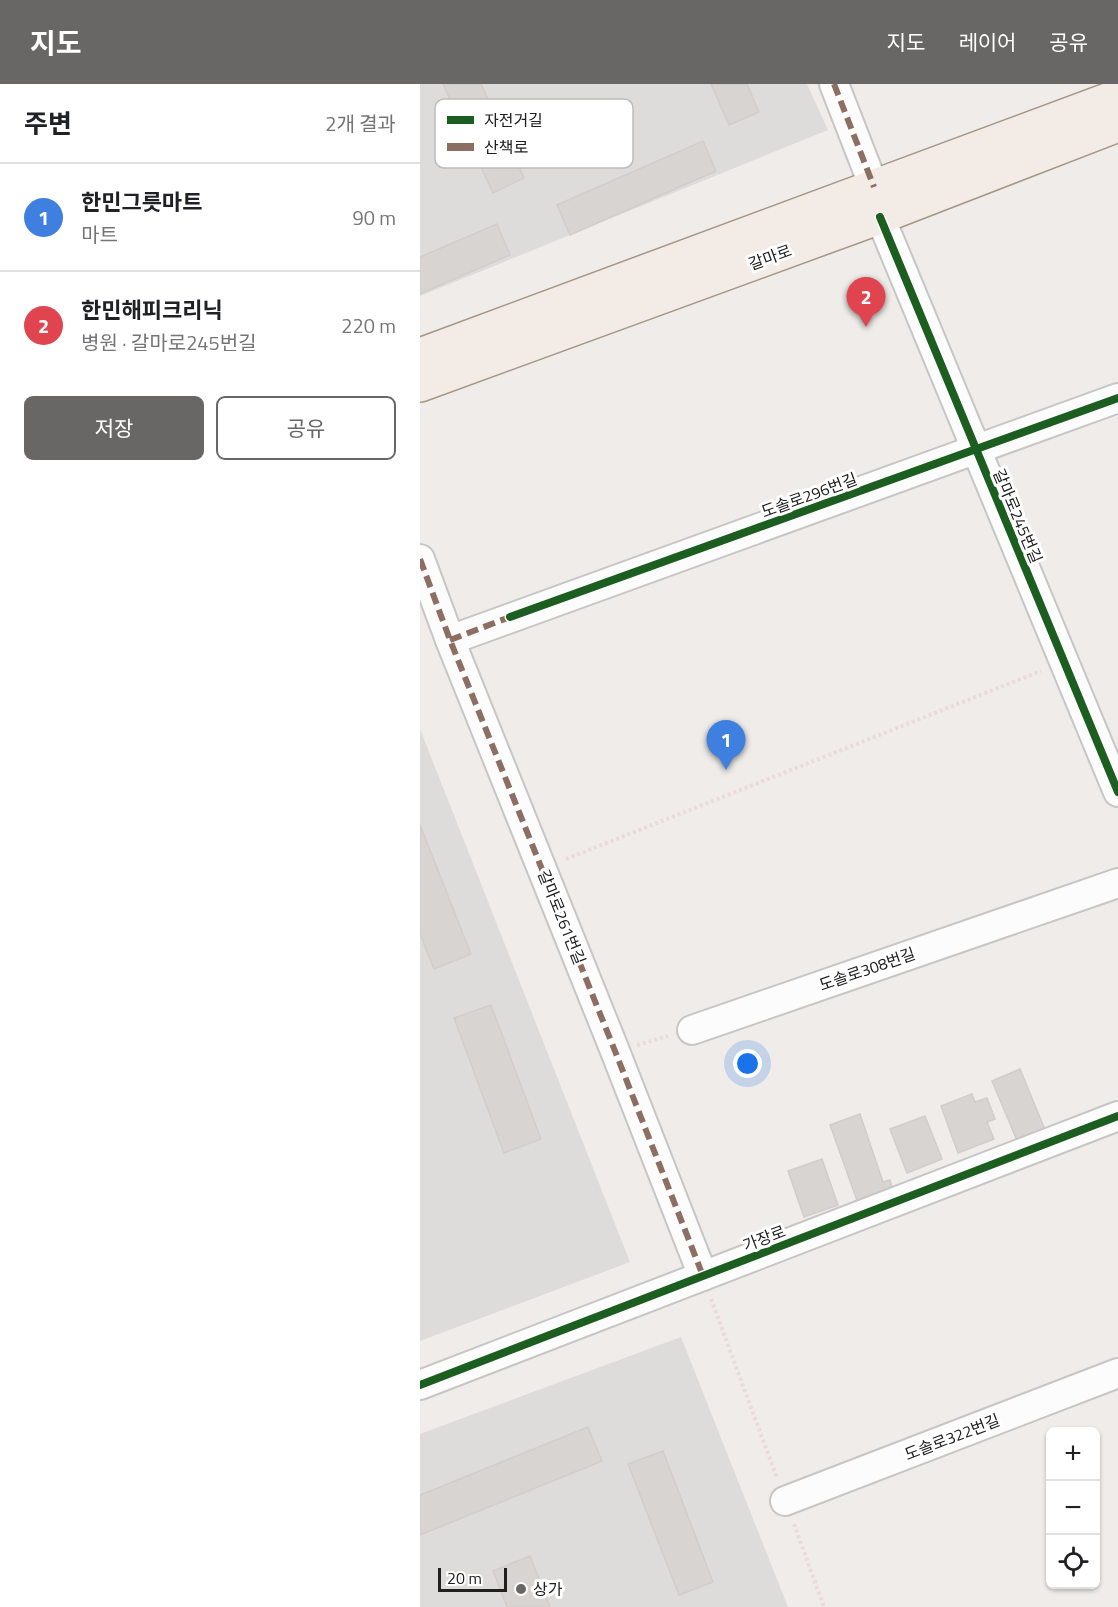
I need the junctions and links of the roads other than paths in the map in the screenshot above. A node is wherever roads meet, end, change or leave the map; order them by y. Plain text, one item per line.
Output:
1 (834, 84) edge
2 (1118, 96) edge
3 (1118, 125) edge
4 (877, 202) junction
5 (420, 355) edge
6 (420, 385) edge
7 (1118, 398) edge
8 (976, 449) junction
9 (420, 559) edge
10 (450, 640) junction
11 (1118, 792) edge
12 (1118, 883) edge
13 (692, 1030) road end
14 (1118, 1116) edge
15 (703, 1276) junction
16 (1118, 1373) edge
17 (420, 1385) edge
18 (785, 1501) road end

1 - 4 street, 갈마로245번길
2 - 4 main road, 갈마로
3 - 4 main road, 갈마로
4 - 5 main road, 갈마로
4 - 6 main road, 갈마로
4 - 8 street, 갈마로245번길
7 - 8 street, 도솔로296번길
8 - 10 street, 도솔로296번길
8 - 11 street, 갈마로245번길
9 - 10 street, 갈마로261번길
10 - 15 street, 갈마로261번길
12 - 13 street, 도솔로308번길
14 - 15 street, 가장로
15 - 17 street, 가장로
16 - 18 street, 도솔로322번길

